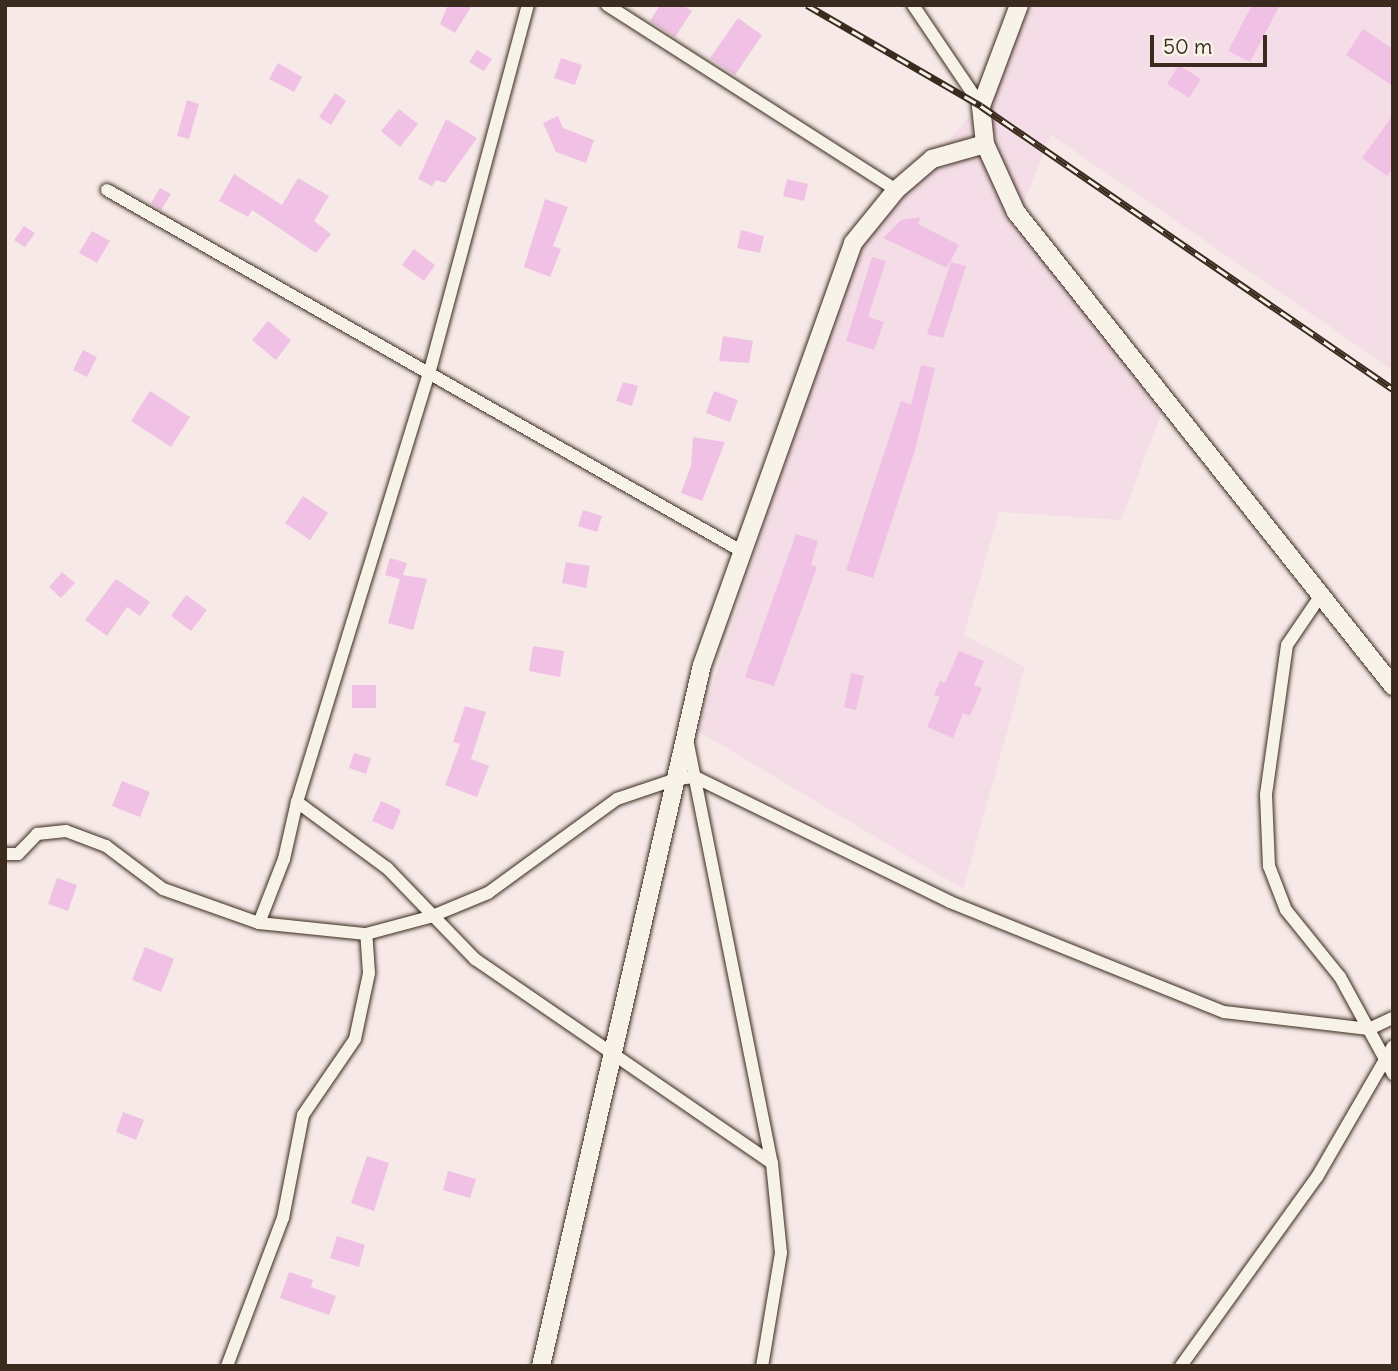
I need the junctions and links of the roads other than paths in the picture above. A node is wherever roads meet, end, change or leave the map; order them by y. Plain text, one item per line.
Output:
1 (528, 5) edge
2 (607, 5) edge
3 (913, 5) edge
4 (1019, 5) edge
5 (981, 106) junction
6 (985, 144) junction
7 (107, 190) dead end
8 (897, 190) junction
9 (429, 374) junction
10 (743, 552) junction
11 (1321, 595) junction
12 (1393, 686) edge
13 (686, 735) junction
14 (695, 777) junction
15 (676, 779) junction
16 (297, 802) junction
17 (5, 854) edge
18 (430, 917) junction
19 (259, 923) junction
20 (366, 934) junction
21 (1393, 1018) edge
22 (1369, 1029) junction
23 (1393, 1046) edge
24 (612, 1053) junction
25 (1384, 1062) junction
26 (1393, 1074) edge
27 (772, 1163) junction
28 (227, 1366) edge
29 (541, 1366) edge
30 (762, 1366) edge
31 (1181, 1366) edge

1 - 9 street
2 - 8 street
3 - 5 street
4 - 5 main road
5 - 6 main road
6 - 8 main road
6 - 11 main road
7 - 9 street
8 - 10 main road
9 - 10 street
9 - 16 street
10 - 13 main road
11 - 12 main road
11 - 22 street
13 - 14 street
13 - 15 main road
14 - 15 street
14 - 22 street
14 - 27 street
15 - 18 street
15 - 24 main road
16 - 18 street
16 - 19 street
17 - 19 street
18 - 20 street
18 - 24 street
19 - 20 street
20 - 28 street
21 - 22 street
22 - 25 street
23 - 25 street
24 - 27 street
24 - 29 main road
25 - 26 street
25 - 31 street
27 - 30 street

